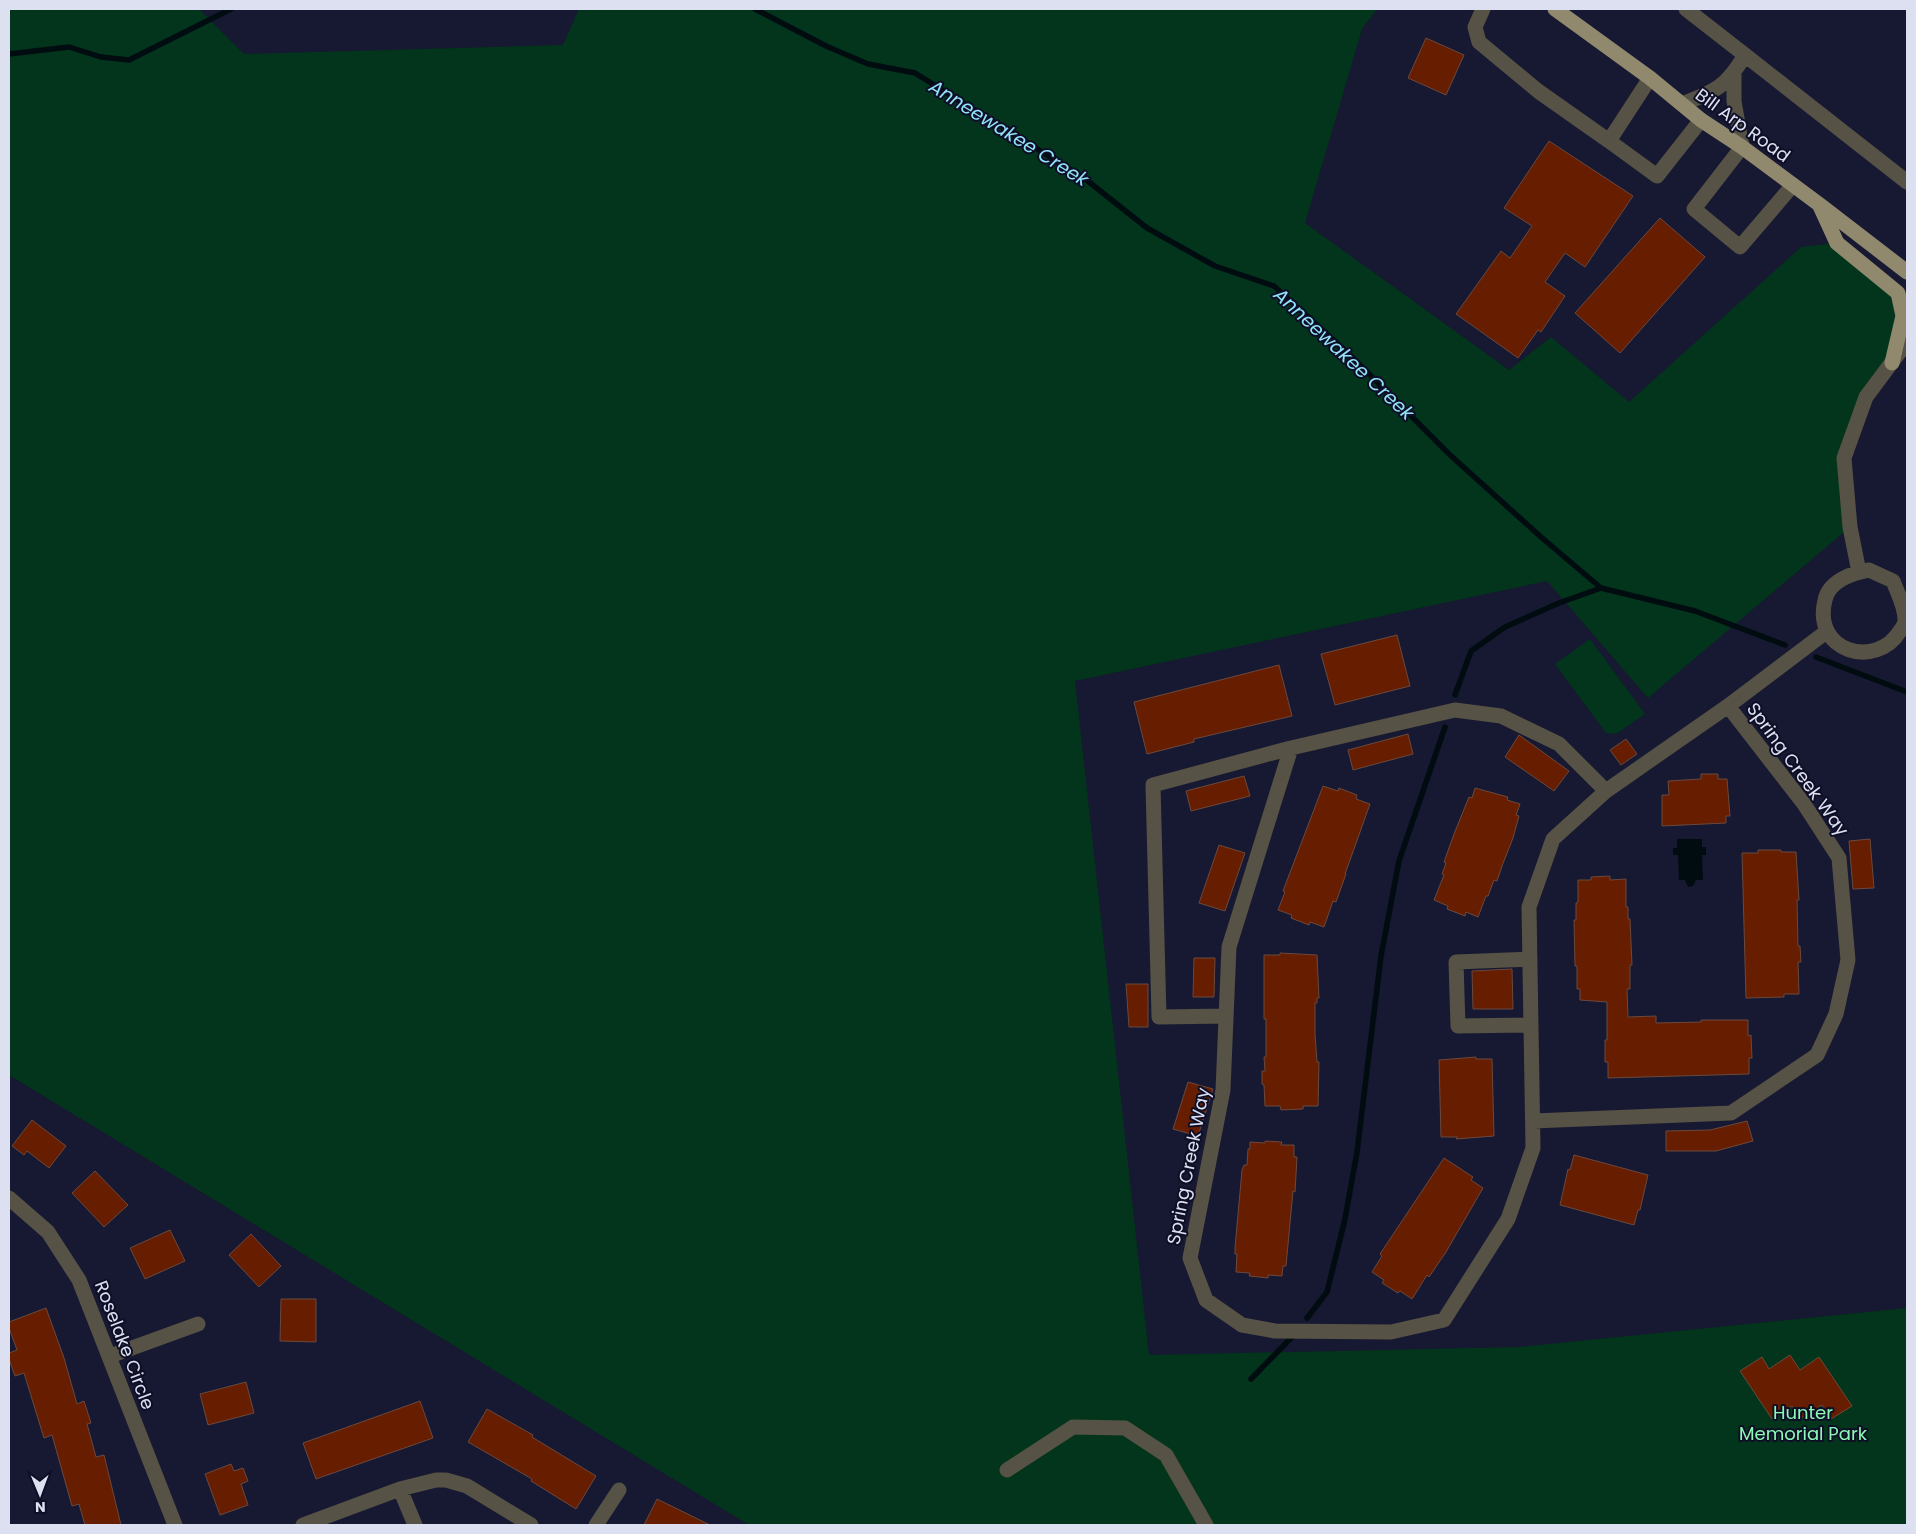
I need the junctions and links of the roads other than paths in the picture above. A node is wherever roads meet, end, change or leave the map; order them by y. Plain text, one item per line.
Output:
1 (1483, 9) edge
2 (1556, 9) edge
3 (1686, 9) edge
4 (1746, 55) junction
5 (1734, 75) junction
6 (1650, 78) junction
7 (1682, 104) junction
8 (1701, 120) junction
9 (1609, 141) junction
10 (1742, 147) junction
11 (1907, 182) edge
12 (1794, 185) junction
13 (1820, 204) junction
14 (1907, 272) edge
15 (1907, 342) edge
16 (1892, 363) junction
17 (1859, 572) junction
18 (1826, 632) junction
19 (1728, 706) junction
20 (1291, 748) junction
21 (1606, 791) junction
22 (1530, 959) junction
23 (1226, 1016) junction
24 (1531, 1025) junction
25 (1533, 1121) junction
26 (9, 1198) edge
27 (198, 1324) dead end
28 (110, 1356) junction
29 (1007, 1470) dead end
30 (400, 1489) junction
31 (619, 1490) dead end
32 (175, 1525) edge
33 (303, 1525) edge
34 (415, 1525) edge
35 (531, 1525) edge
36 (596, 1525) edge
37 (1206, 1525) edge

1 - 9 street
2 - 6 main road, Bill Arp Road
3 - 4 street
4 - 5 street
4 - 11 street
5 - 7 street
5 - 10 street
6 - 7 main road, Bill Arp Road
6 - 9 street
7 - 8 main road, Bill Arp Road
8 - 9 street
8 - 10 main road, Bill Arp Road
10 - 12 main road, Bill Arp Road
10 - 12 street
12 - 13 main road, Bill Arp Road
13 - 14 main road, Bill Arp Road
13 - 16 main road
15 - 16 street
16 - 17 street
17 - 18 street
17 - 18 street
18 - 19 street
19 - 21 street, Spring Creek Way
19 - 25 street, Spring Creek Way
20 - 21 street
20 - 23 street, Spring Creek Way
20 - 23 street
21 - 22 street, Spring Creek Way
22 - 24 street, Spring Creek Way
22 - 24 street
23 - 25 street, Spring Creek Way
24 - 25 street, Spring Creek Way
26 - 28 street, Roselake Circle
27 - 28 street
28 - 32 street, Roselake Circle
29 - 37 street
30 - 33 street
30 - 34 street
30 - 35 street
31 - 36 street

